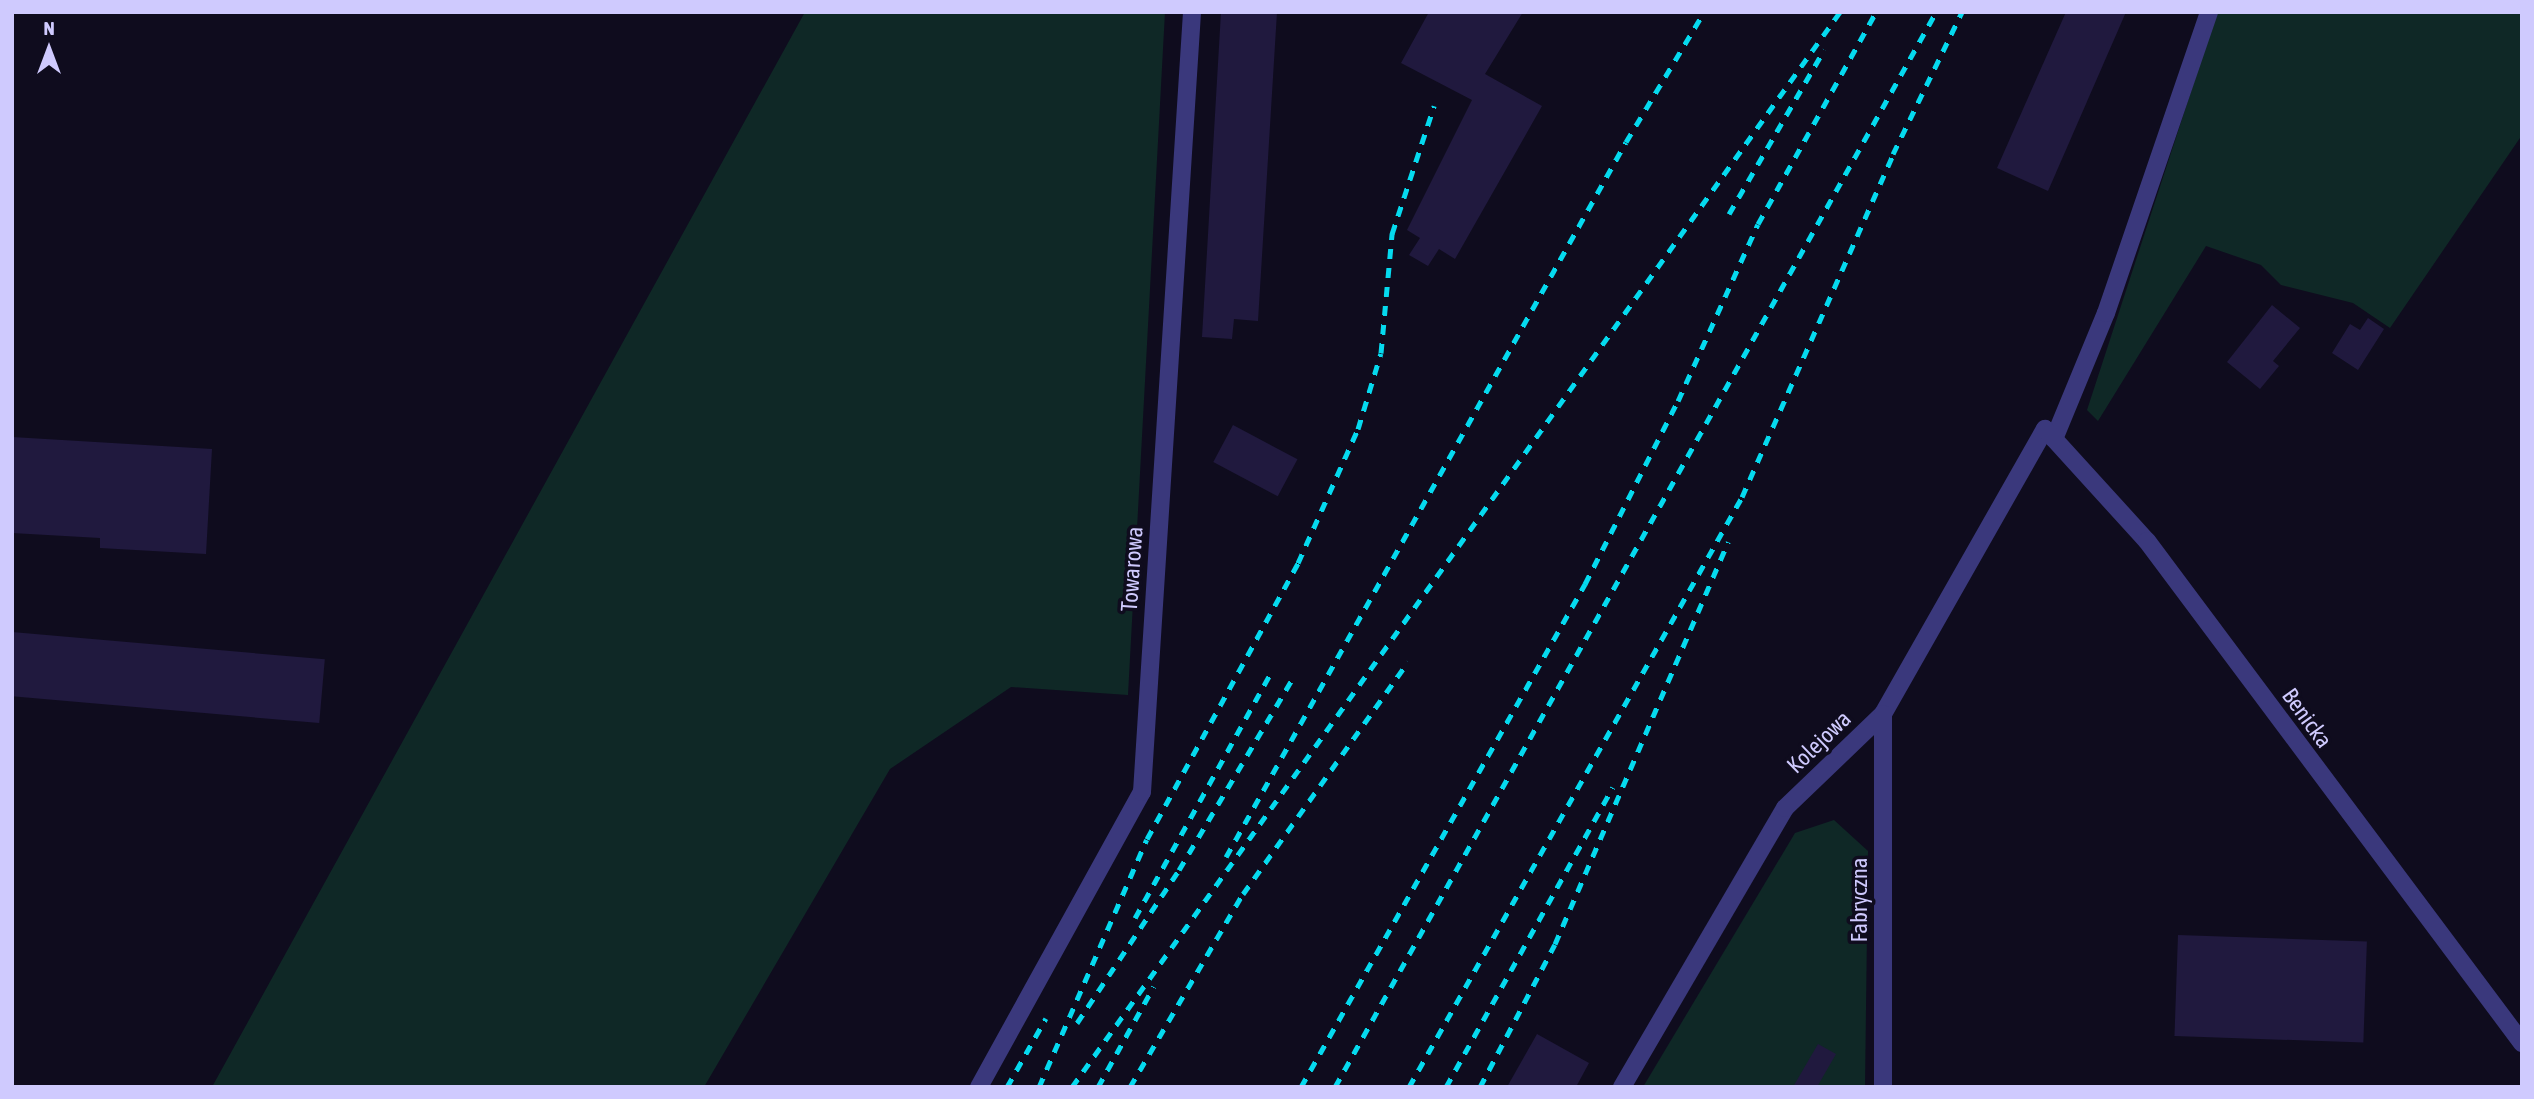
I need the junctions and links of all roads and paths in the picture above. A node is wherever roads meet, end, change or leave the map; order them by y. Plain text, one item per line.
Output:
1 (1192, 12) edge
2 (2209, 12) edge
3 (2050, 434) junction
4 (1883, 714) junction
5 (2522, 1043) edge
6 (979, 1087) edge
7 (1622, 1087) edge
8 (1883, 1087) edge

1 - 6 street, Towarowa
2 - 3 street, Kolejowa
3 - 4 street, Kolejowa
3 - 5 street, Benicka
4 - 7 street, Kolejowa
4 - 8 street, Fabryczna

